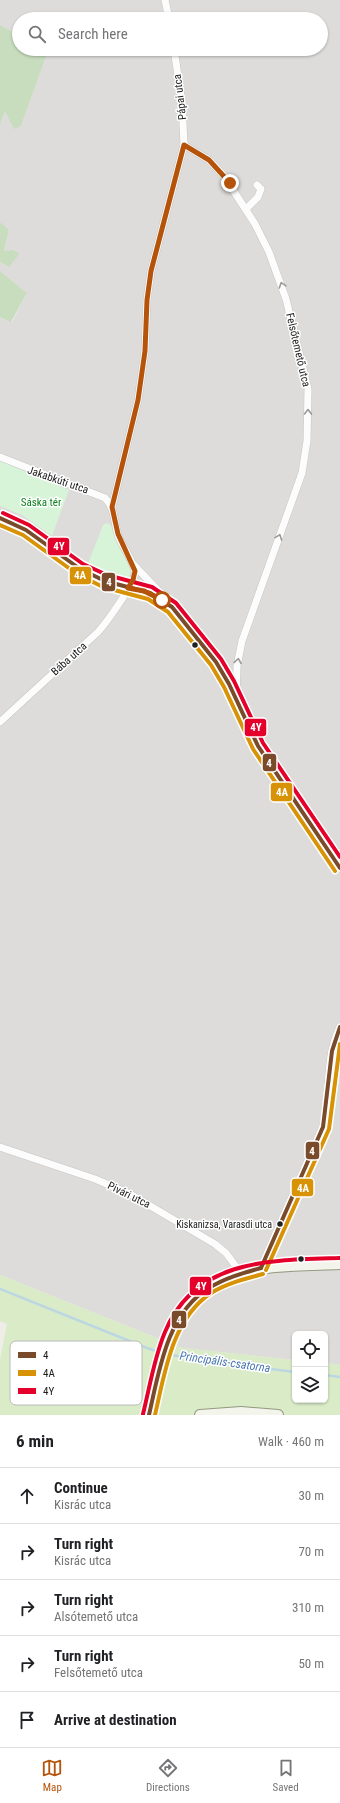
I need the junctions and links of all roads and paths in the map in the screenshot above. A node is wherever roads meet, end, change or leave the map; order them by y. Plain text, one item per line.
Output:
1 (165, 0) edge
2 (168, 12) edge
3 (175, 56) edge
4 (184, 145) junction
5 (257, 185) dead end
6 (246, 209) junction
7 (0, 457) edge
8 (112, 507) junction
9 (0, 518) edge
10 (132, 563) junction
11 (128, 588) junction
12 (172, 607) junction
13 (236, 700) junction
14 (0, 722) edge
15 (340, 868) edge
16 (340, 1027) edge
17 (0, 1147) edge
18 (340, 1264) edge
19 (261, 1268) junction
20 (240, 1272) junction
21 (149, 1415) edge
22 (200, 1415) edge
23 (278, 1415) edge

1 - 2 street
3 - 4 street, Pápai utca
4 - 6 street, Felsőtemető utca
4 - 8 street, Pápai utca
5 - 6 street
13 -> 6 street, Felsőtemető utca
7 - 8 street, Jakabkúti utca
8 - 10 street
9 - 11 street
10 - 11 street, Bába utca
10 - 12 street
11 - 12 street
11 - 14 street, Bába utca
12 - 13 street
13 - 15 street
16 - 19 street
17 - 20 street, Pivári utca
18 - 19 street
19 - 20 street
20 - 21 street
22 - 23 street

